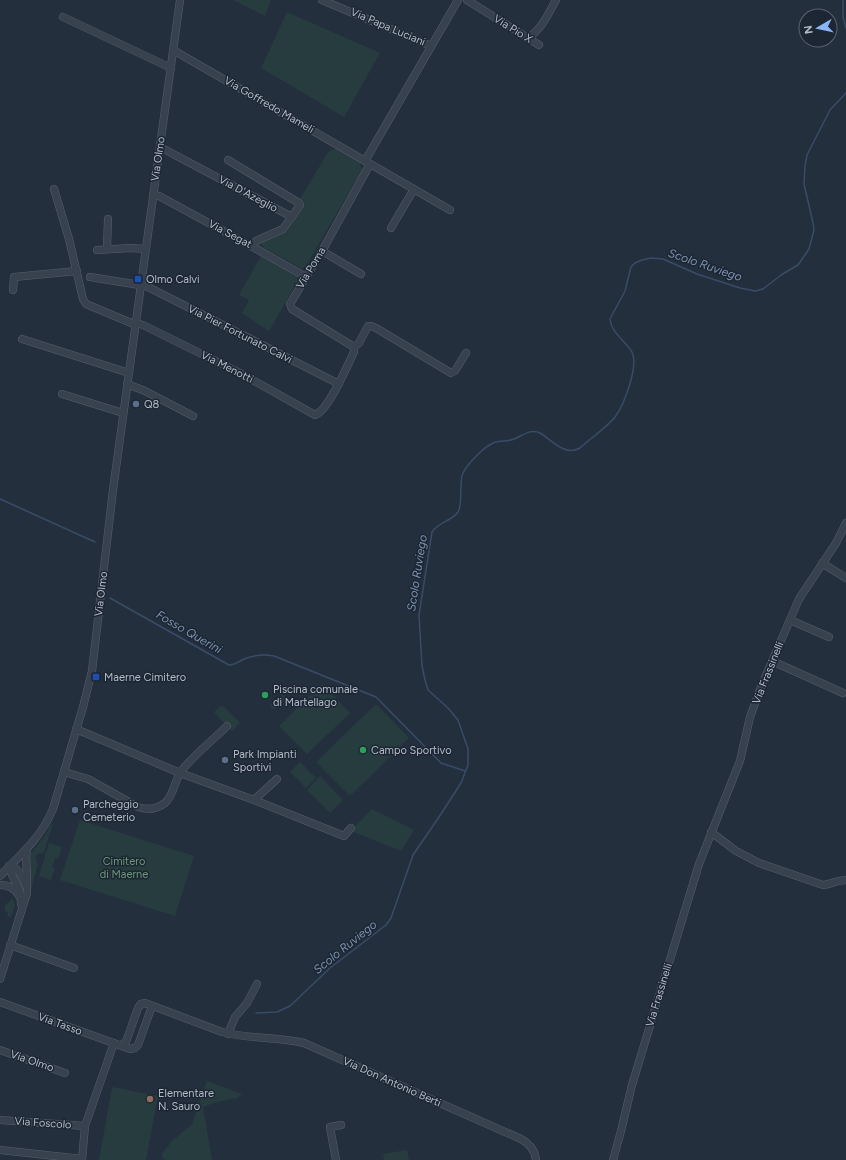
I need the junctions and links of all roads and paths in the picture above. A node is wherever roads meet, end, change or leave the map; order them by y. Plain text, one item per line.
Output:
1 (180, 0) edge
2 (322, 0) edge
3 (458, 0) edge
4 (467, 0) edge
5 (556, 0) edge
6 (63, 17) dead end
7 (528, 38) junction
8 (539, 45) dead end
9 (431, 46) junction
10 (173, 50) junction
11 (171, 68) junction
12 (160, 147) junction
13 (228, 160) dead end
14 (367, 162) junction
15 (54, 189) dead end
16 (414, 189) junction
17 (153, 195) junction
18 (450, 210) dead end
19 (292, 217) junction
20 (108, 219) dead end
21 (391, 228) dead end
22 (251, 246) junction
23 (107, 249) junction
24 (146, 249) junction
25 (97, 250) dead end
26 (322, 251) junction
27 (76, 271) junction
28 (361, 274) dead end
29 (90, 277) dead end
30 (306, 277) junction
31 (141, 284) junction
32 (13, 290) dead end
33 (136, 324) junction
34 (22, 339) dead end
35 (354, 347) junction
36 (466, 353) dead end
37 (129, 373) junction
38 (127, 384) junction
39 (338, 384) junction
40 (62, 394) dead end
41 (123, 413) junction
42 (193, 416) dead end
43 (846, 523) edge
44 (822, 563) junction
45 (846, 578) edge
46 (790, 620) junction
47 (829, 637) dead end
48 (772, 661) junction
49 (843, 693) dead end
50 (227, 726) dead end
51 (76, 729) junction
52 (64, 772) junction
53 (180, 772) junction
54 (277, 779) dead end
55 (254, 800) junction
56 (351, 828) dead end
57 (711, 832) junction
58 (27, 849) junction
59 (10, 866) junction
60 (0, 876) edge
61 (846, 880) edge
62 (0, 885) edge
63 (27, 887) junction
64 (21, 901) junction
65 (21, 910) junction
66 (10, 945) junction
67 (74, 968) dead end
68 (0, 979) edge
69 (257, 984) dead end
70 (0, 1002) edge
71 (152, 1006) junction
72 (231, 1034) junction
73 (117, 1044) junction
74 (0, 1050) edge
75 (65, 1073) dead end
76 (0, 1120) edge
77 (341, 1125) dead end
78 (85, 1126) junction
79 (0, 1150) edge
80 (82, 1160) edge
81 (336, 1160) edge
82 (536, 1160) edge
83 (613, 1160) edge

1 - 10 street, Via Olmo
2 - 9 street, Via Papa Luciani
3 - 9 street, Via Poma
4 - 7 street, Via Pio X
5 - 7 street
6 - 11 street
7 - 8 street, Via Pio X
9 - 14 street, Via Poma
10 - 11 street, Via Olmo
10 - 14 street, Via Goffredo Mameli
11 - 12 street, Via Olmo
12 - 17 street, Via Olmo
12 - 19 street, Via D'Azeglio
13 - 19 street
14 - 16 street, Via Goffredo Mameli
14 - 26 street, Via Poma
15 - 27 street
16 - 18 street, Via Goffredo Mameli
16 - 21 street
17 - 22 street, Via Segat
17 - 24 street, Via Olmo
19 - 22 street, Via D'Azeglio
20 - 23 street
22 - 30 street, Via Segat
23 - 24 street
23 - 25 street
24 - 31 street, Via Olmo
26 - 28 street
26 - 30 street, Via Poma
27 - 32 street
27 - 33 street, Via Menotti
29 - 31 street
30 - 35 street, Via Poma
31 - 33 street, Via Olmo
31 - 39 street, Via Pier Fortunato Calvi
33 - 37 street, Via Olmo
33 - 39 street, Via Menotti
34 - 37 street
35 - 36 street
35 - 39 street
37 - 38 street, Via Olmo
38 - 41 street, Via Olmo
38 - 42 street
40 - 41 street
41 - 51 street, Via Olmo
43 - 44 street, Via Frassinelli
44 - 45 street
44 - 46 street, Via Frassinelli
46 - 47 street
46 - 48 street, Via Frassinelli
48 - 49 street
48 - 57 street, Via Frassinelli
50 - 53 street
51 - 52 street, Via Olmo
51 - 53 street
52 - 53 street
52 - 58 street, Via Olmo
53 - 55 street
54 - 55 street
55 - 56 street
57 - 61 street
57 - 83 street, Via Frassinelli
58 - 59 street, Via Olmo
58 - 63 street
59 - 60 street, Via Olmo
59 - 63 street
59 - 64 street
62 - 64 street
63 - 65 street
64 - 65 street
65 - 66 street
66 - 67 street
66 - 68 street
69 - 72 street
70 - 73 street, Via Tasso
71 - 72 street
71 - 73 street
71 - 73 street, Via Tasso
72 - 82 street, Via Don Antonio Berti
73 - 78 street
74 - 75 street, Via Olmo
76 - 78 street, Via Foscolo
77 - 81 street
78 - 80 street
79 - 80 street

